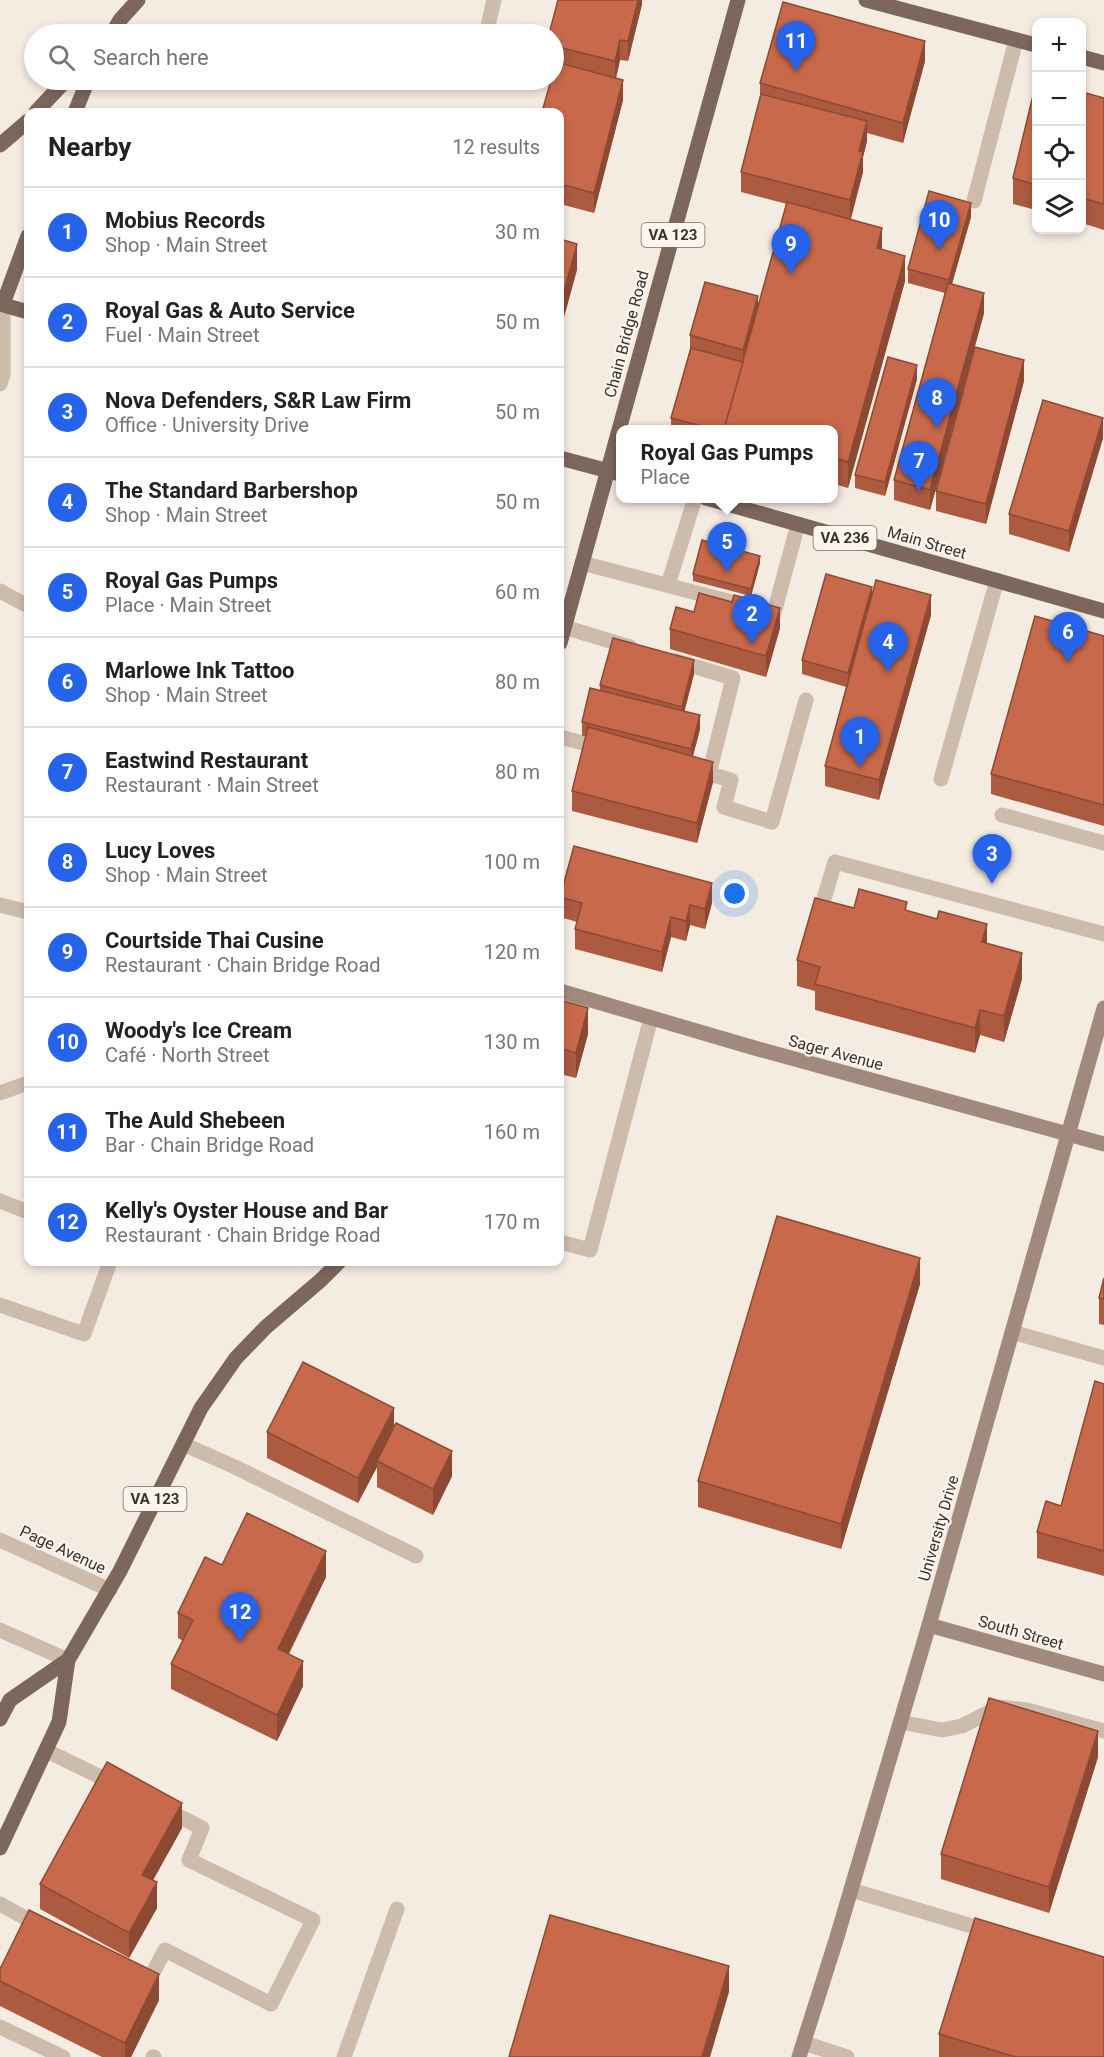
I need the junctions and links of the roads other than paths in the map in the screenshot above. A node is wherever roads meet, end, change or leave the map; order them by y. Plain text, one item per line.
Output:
1 (138, 0) edge
2 (494, 0) edge
3 (738, 0) edge
4 (866, 0) edge
5 (120, 20) junction
6 (116, 24) edge
7 (118, 24) edge
8 (488, 24) edge
9 (1016, 40) junction
10 (1032, 44) edge
11 (57, 90) edge
12 (84, 90) edge
13 (40, 108) edge
14 (77, 108) edge
15 (24, 124) edge
16 (0, 145) edge
17 (974, 201) dead end
18 (24, 246) edge
19 (1, 303) edge
20 (24, 311) edge
21 (0, 384) edge
22 (626, 425) edge
23 (564, 459) edge
24 (614, 472) edge
25 (693, 503) edge
26 (724, 503) edge
27 (798, 524) junction
28 (582, 563) junction
29 (997, 580) junction
30 (668, 585) junction
31 (0, 591) edge
32 (24, 604) edge
33 (1104, 611) edge
34 (564, 627) joint
35 (643, 651) edge
36 (666, 658) edge
37 (806, 700) dead end
38 (564, 738) edge
39 (616, 752) edge
40 (941, 779) dead end
41 (1002, 815) dead end
42 (1104, 843) edge
43 (0, 905) edge
44 (24, 911) edge
45 (820, 912) edge
46 (1104, 934) edge
47 (564, 992) edge
48 (1104, 1008) edge
49 (651, 1018) junction
50 (24, 1084) edge
51 (0, 1093) edge
52 (1068, 1134) junction
53 (1104, 1144) edge
54 (0, 1201) edge
55 (24, 1210) edge
56 (564, 1243) edge
57 (109, 1266) edge
58 (335, 1266) edge
59 (0, 1305) edge
60 (1012, 1332) junction
61 (1104, 1358) edge
62 (183, 1444) junction
63 (0, 1540) edge
64 (416, 1556) dead end
65 (110, 1590) junction
66 (929, 1625) junction
67 (0, 1630) edge
68 (68, 1660) junction
69 (1104, 1674) edge
70 (0, 1719) edge
71 (900, 1722) junction
72 (1104, 1731) edge
73 (47, 1750) junction
74 (129, 1791) edge
75 (150, 1801) edge
76 (0, 1848) edge
77 (851, 1890) junction
78 (0, 1904) edge
79 (397, 1909) dead end
80 (53, 1932) edge
81 (1012, 1937) edge
82 (126, 1971) edge
83 (0, 2026) edge
84 (802, 2050) edge
85 (63, 2057) edge
86 (344, 2057) edge
87 (847, 2057) edge

1 - 5 main road
2 - 8 street
3 - 22 main road, Chain Bridge Road / VA 123
4 - 9 main road
5 - 6 main road
5 - 7 main road
9 - 10 main road
9 - 17 street
11 - 13 main road
12 - 14 main road
15 - 16 main road
18 - 19 main road
19 - 20 main road
19 - 21 street
23 - 24 main road
24 - 28 main road, Chain Bridge Road / VA 123
25 - 30 street
26 - 27 main road, Main Street / VA 236
27 - 29 main road, Main Street / VA 236
27 - 30 street
28 - 30 street
28 - 34 main road, Chain Bridge Road / VA 123
29 - 33 main road, Main Street / VA 236
29 - 40 street
31 - 32 street
34 - 35 street
36 - 37 street
38 - 39 street
41 - 42 street
43 - 44 street
45 - 46 street
47 - 49 street, Sager Avenue
48 - 52 street, University Drive
49 - 52 street, Sager Avenue
49 - 56 street
50 - 51 street
52 - 53 street, Sager Avenue
52 - 60 street, University Drive
54 - 55 street
57 - 59 street
58 - 62 main road, VA 123
60 - 61 street
60 - 66 street, University Drive
62 - 64 street
62 - 65 main road, VA 123
63 - 65 street, Page Avenue
65 - 68 main road, VA 123
66 - 69 street, South Street
66 - 71 street, University Drive
67 - 68 street
68 - 70 main road, VA 123
68 - 73 main road, VA 123
71 - 72 street
71 - 77 street, University Drive
73 - 74 street
73 - 76 main road, VA 123
75 - 82 street
77 - 81 street
77 - 84 street, University Drive
78 - 80 street
79 - 86 street
83 - 85 street
84 - 87 street

